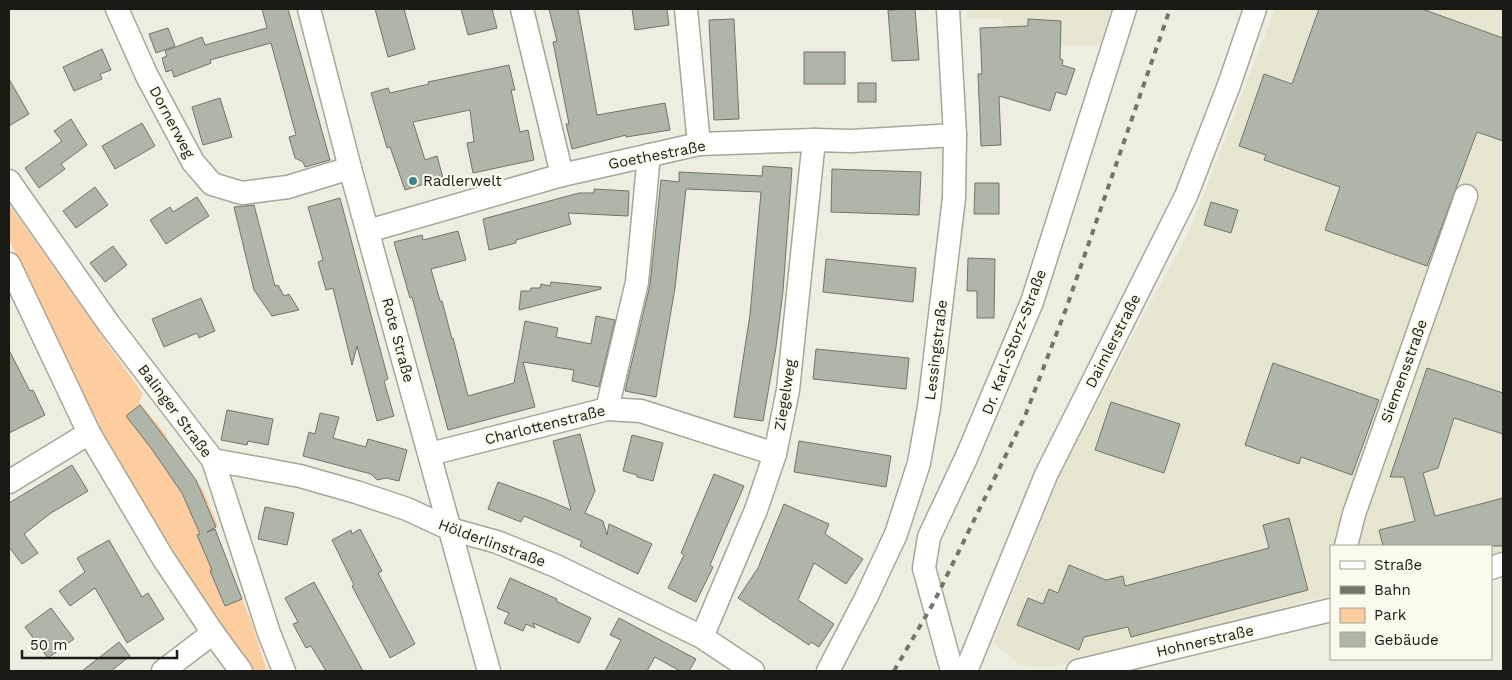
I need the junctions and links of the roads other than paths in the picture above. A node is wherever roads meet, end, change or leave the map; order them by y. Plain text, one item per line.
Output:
1 (117, 9) edge
2 (309, 9) edge
3 (522, 9) edge
4 (686, 9) edge
5 (948, 9) edge
6 (1125, 9) edge
7 (1255, 9) edge
8 (955, 134) junction
9 (814, 140) junction
10 (699, 144) junction
11 (649, 155) junction
12 (350, 168) junction
13 (562, 175) junction
14 (9, 181) edge
15 (1466, 196) dead end
16 (368, 231) junction
17 (9, 264) edge
18 (607, 409) junction
19 (89, 433) junction
20 (430, 454) junction
21 (775, 454) junction
22 (213, 460) junction
23 (9, 482) edge
24 (450, 529) junction
25 (1346, 545) edge
26 (1330, 610) edge
27 (213, 633) junction
28 (702, 636) junction
29 (163, 671) edge
30 (240, 671) edge
31 (284, 671) edge
32 (489, 671) edge
33 (754, 671) edge
34 (828, 671) edge
35 (952, 671) edge
36 (966, 671) edge
37 (1078, 671) edge

1 - 12 street, Dornerweg
2 - 12 street, Rote Straße
3 - 13 street
4 - 10 street
5 - 8 street, Lessingstraße
6 - 35 street, Dr. Karl-Storz-Straße
7 - 36 street, Daimlerstraße
8 - 9 street, Goethestraße
8 - 34 street, Lessingstraße
9 - 10 street, Goethestraße
9 - 21 street, Ziegelweg
10 - 11 street, Goethestraße
11 - 13 street, Goethestraße
11 - 18 street
12 - 16 street, Rote Straße
13 - 16 street, Goethestraße
14 - 22 street, Balinger Straße
15 - 25 street, Siemensstraße
16 - 20 street, Rote Straße
17 - 19 street
18 - 20 street, Charlottenstraße
18 - 21 street, Charlottenstraße
19 - 23 street
19 - 27 street
20 - 24 street, Rote Straße
21 - 28 street, Ziegelweg
22 - 24 street, Hölderlinstraße
22 - 31 street, Balinger Straße
24 - 28 street, Hölderlinstraße
24 - 32 street, Rote Straße
26 - 37 street, Hohnerstraße
27 - 29 street
27 - 30 street
28 - 33 street, Hölderlinstraße

